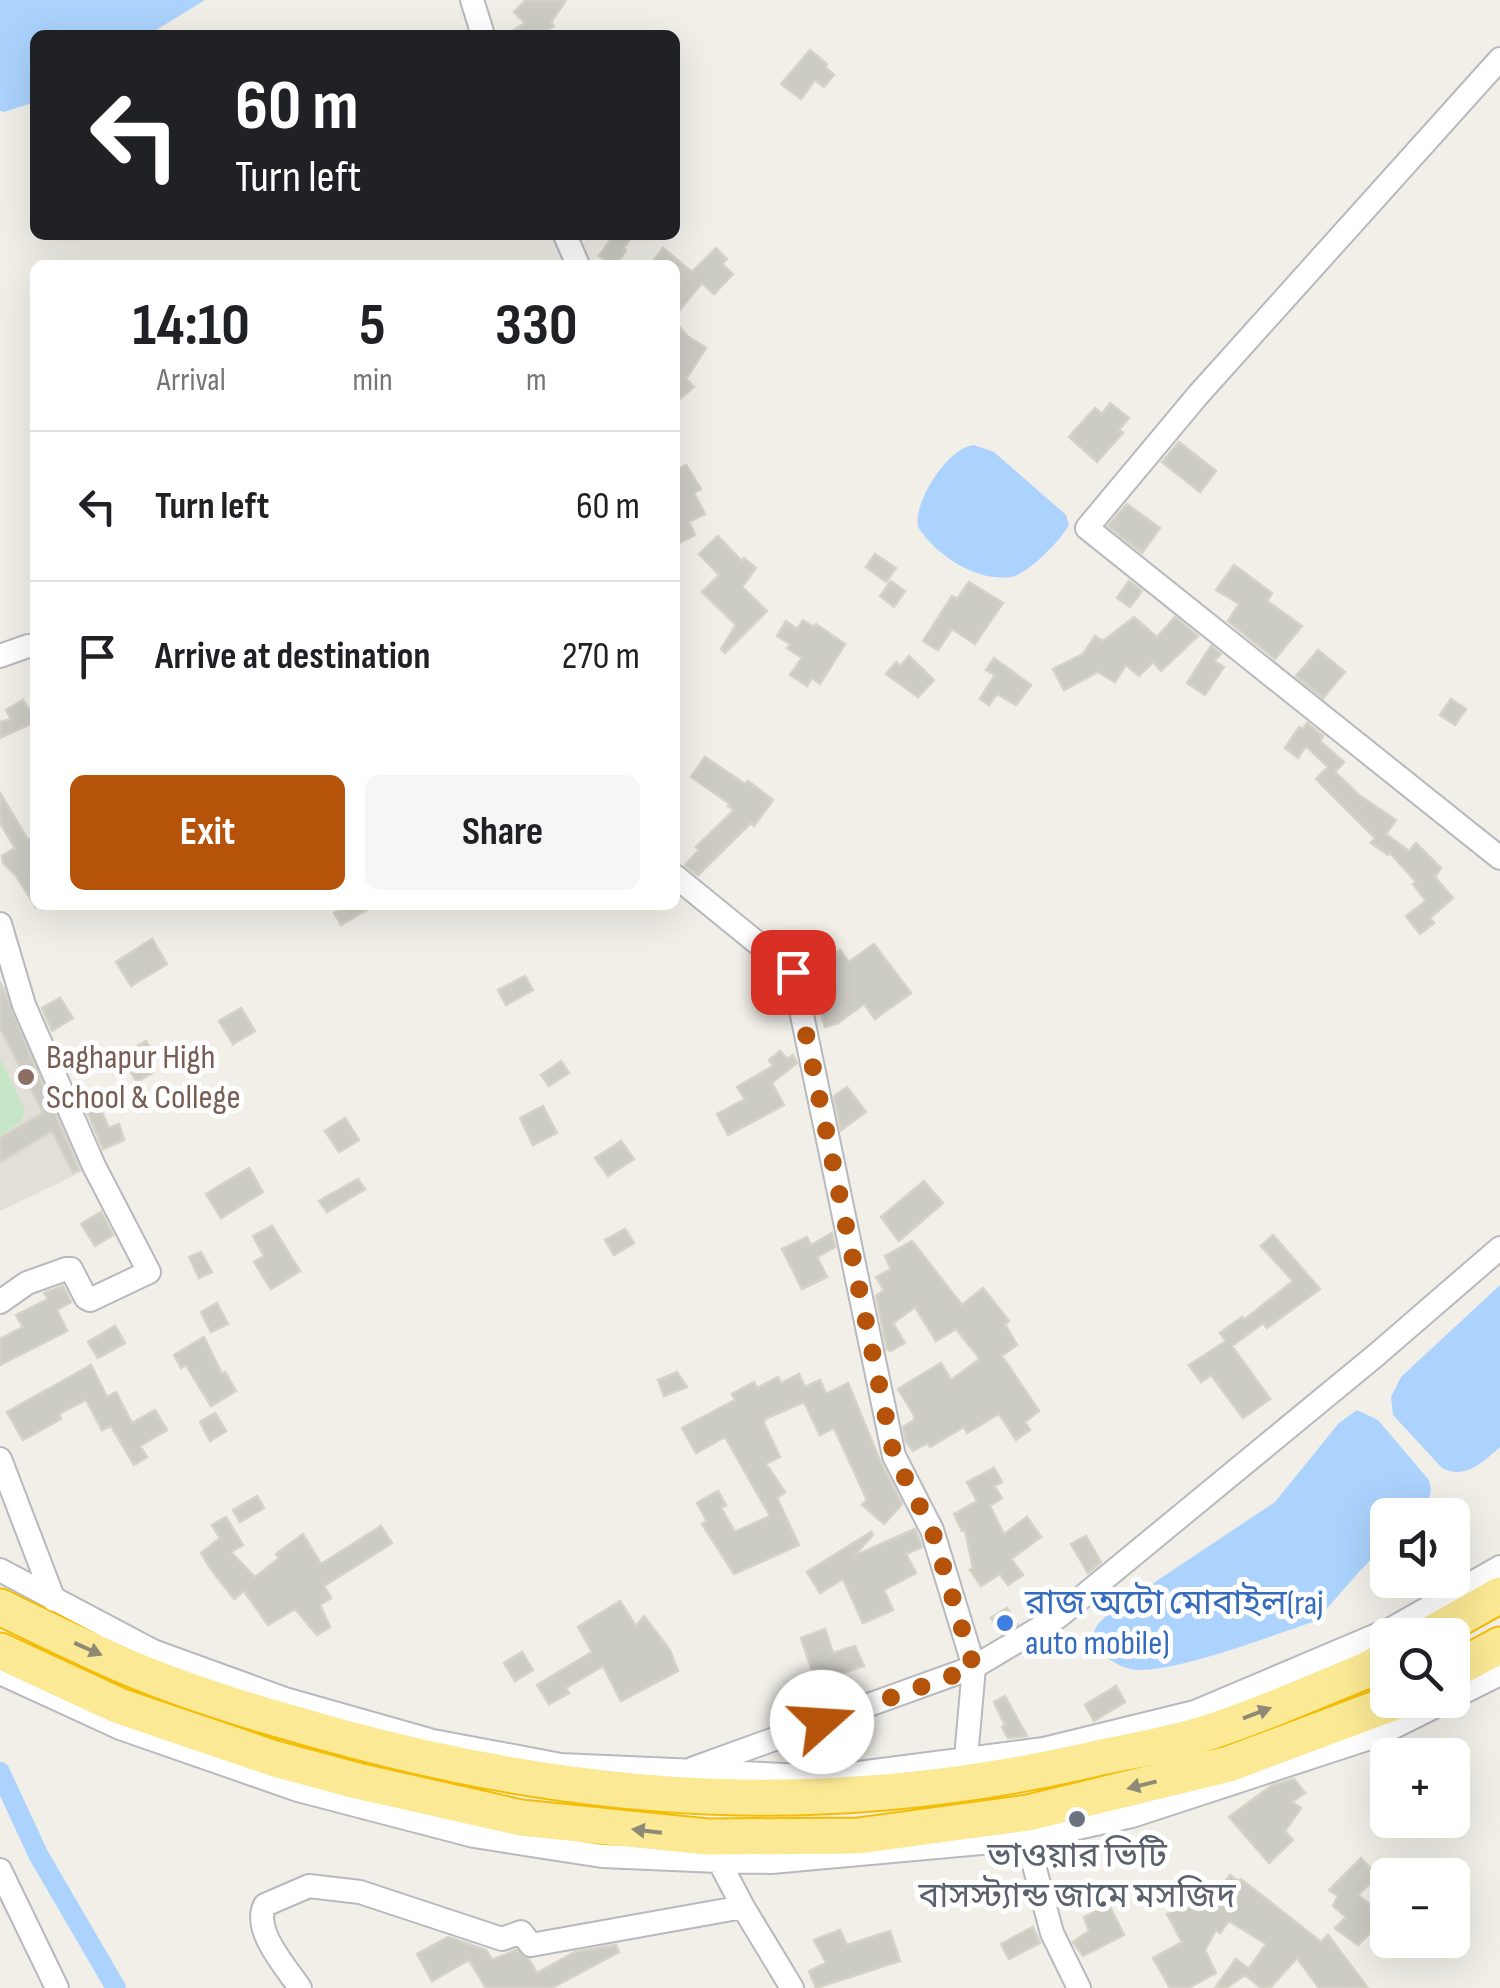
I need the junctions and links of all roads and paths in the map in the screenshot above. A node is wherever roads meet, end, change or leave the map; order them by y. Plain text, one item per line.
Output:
1 (472, 0) edge
2 (481, 30) edge
3 (1500, 59) edge
4 (30, 646) edge
5 (0, 656) edge
6 (1500, 858) edge
7 (680, 880) edge
8 (0, 924) edge
9 (1500, 1248) edge
10 (0, 1302) edge
11 (0, 1459) edge
12 (1500, 1566) edge
13 (0, 1570) edge
14 (1500, 1596) edge
15 (54, 1600) junction
16 (0, 1608) edge
17 (1460, 1618) edge
18 (1500, 1645) edge
19 (0, 1651) edge
20 (1470, 1662) edge
21 (974, 1668) junction
22 (1370, 1668) edge
23 (0, 1673) edge
24 (1500, 1674) edge
25 (1470, 1689) edge
26 (1370, 1711) edge
27 (1412, 1718) edge
28 (966, 1758) junction
29 (682, 1773) junction
30 (1027, 1839) junction
31 (720, 1862) junction
32 (0, 1870) edge
33 (742, 1907) junction
34 (1074, 1986) edge
35 (57, 1988) edge
36 (300, 1988) edge
37 (792, 1988) edge

1 - 2 street
3 - 6 street
4 - 5 street
7 - 21 street
8 - 10 street
9 - 21 street
11 - 15 street
12 - 28 street
13 - 15 street
14 - 17 highway
15 - 29 street
16 -> 22 highway
18 - 20 highway
26 -> 19 highway
21 - 28 street
21 - 29 street
23 - 31 street
24 - 25 street
27 - 30 street
28 - 29 street
30 - 31 street
30 - 34 street
31 - 33 street
32 - 35 street
33 - 36 street
33 - 37 street

